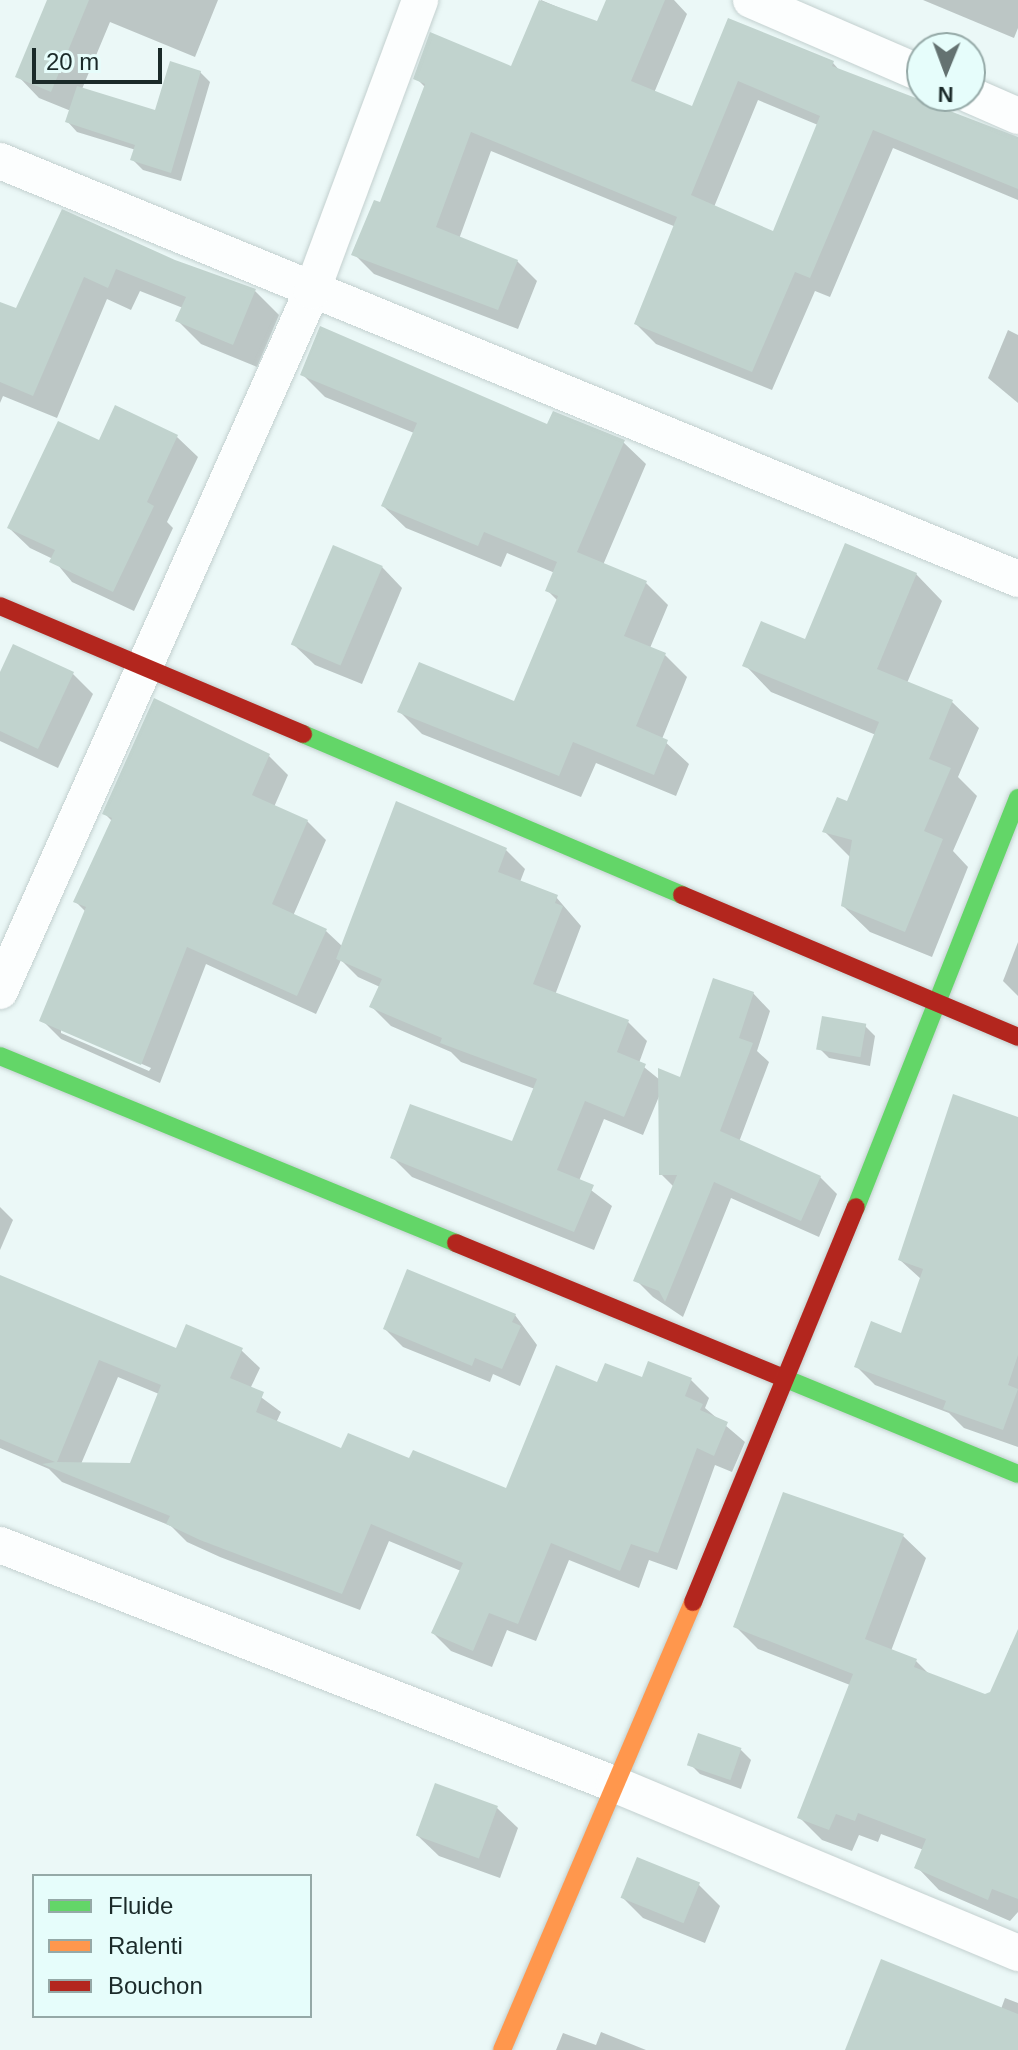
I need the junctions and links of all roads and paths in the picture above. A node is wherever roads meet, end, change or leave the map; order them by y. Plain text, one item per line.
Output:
1 (420, 0) edge
2 (751, 0) edge
3 (906, 67) edge
4 (986, 102) edge
5 (1018, 116) edge
6 (0, 161) edge
7 (312, 291) junction
8 (1018, 579) edge
9 (0, 606) edge
10 (149, 666) junction
11 (1018, 798) edge
12 (0, 991) edge
13 (935, 1003) junction
14 (1018, 1037) edge
15 (0, 1056) edge
16 (788, 1379) junction
17 (1018, 1474) edge
18 (0, 1545) edge
19 (614, 1784) junction
20 (1018, 1953) edge
21 (502, 2050) edge

1 - 7 street
2 - 3 street
4 - 5 street
6 - 7 street
7 - 8 street
7 - 10 street
9 - 10 street
10 - 12 street
10 - 13 street
11 - 13 street
13 - 14 street
13 - 16 street
15 - 16 street
16 - 17 street
16 - 19 street
18 - 19 street
19 - 20 street
19 - 21 street

